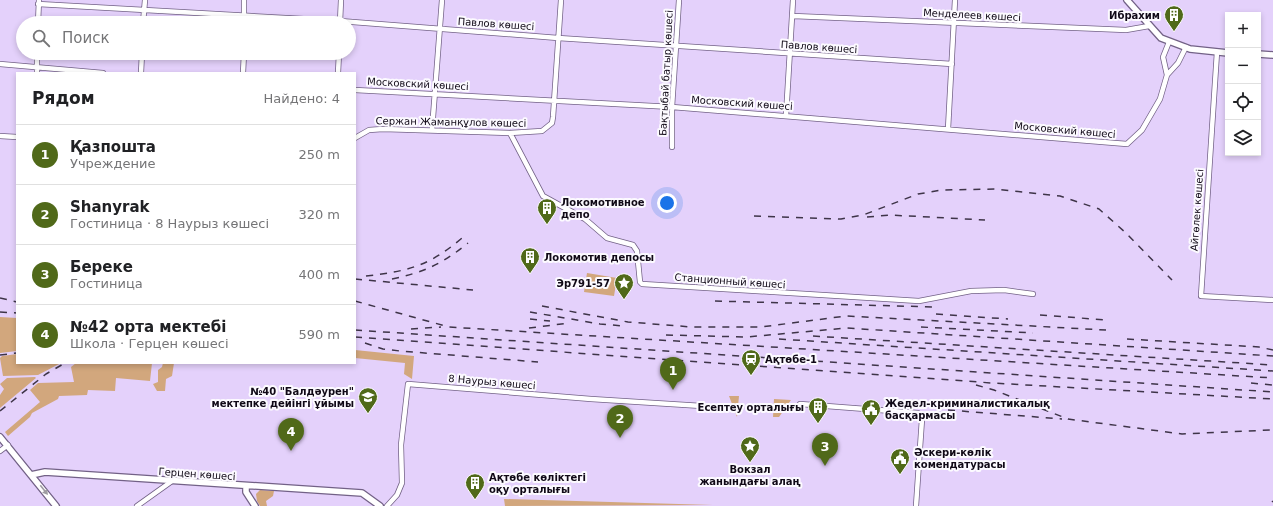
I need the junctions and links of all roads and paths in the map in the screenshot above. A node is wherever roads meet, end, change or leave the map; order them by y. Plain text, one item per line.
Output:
1 (145, 0) edge
2 (244, 0) edge
3 (341, 0) edge
4 (442, 0) edge
5 (561, 0) edge
6 (679, 0) edge
7 (793, 0) edge
8 (955, 0) edge
9 (1127, 0) edge
10 (38, 2) edge
11 (144, 10) junction
12 (38, 16) edge
13 (144, 16) edge
14 (244, 16) joint
15 (340, 16) edge
16 (793, 16) junction
17 (356, 23) edge
18 (954, 23) junction
19 (1149, 26) junction
20 (440, 29) junction
21 (558, 38) junction
22 (1169, 42) junction
23 (676, 46) junction
24 (1186, 47) junction
25 (1217, 52) junction
26 (791, 53) junction
27 (1225, 53) edge
28 (1261, 54) edge
29 (1273, 55) edge
30 (37, 60) edge
31 (142, 60) edge
32 (244, 60) edge
33 (339, 60) edge
34 (0, 64) edge
35 (952, 64) junction
36 (37, 66) junction
37 (36, 72) edge
38 (94, 72) edge
39 (141, 72) edge
40 (243, 72) edge
41 (338, 72) edge
42 (1167, 75) junction
43 (356, 90) edge
44 (435, 93) junction
45 (555, 100) junction
46 (672, 107) junction
47 (786, 116) junction
48 (948, 129) junction
49 (432, 130) junction
50 (510, 133) junction
51 (0, 136) edge
52 (16, 137) edge
53 (356, 137) edge
54 (672, 147) dead end
55 (1033, 294) dead end
56 (1273, 300) edge
57 (800, 404) dead end
58 (702, 406) dead end
59 (0, 437) edge
60 (8, 445) junction
61 (0, 451) edge
62 (31, 475) junction
63 (172, 481) junction
64 (246, 486) junction
65 (56, 506) edge
66 (137, 506) edge
67 (255, 506) edge
68 (380, 506) edge
69 (387, 506) edge
70 (916, 506) edge

1 - 11 street
2 - 14 street
3 - 15 street
4 - 20 street
5 - 21 street
6 - 23 street, Бақтыбай батыр көшесі
7 - 16 street
8 - 18 street
9 - 19 street
10 - 11 street, Павлов көшесі
10 - 12 street
11 - 13 street
11 - 14 street, Павлов көшесі
16 - 18 street, Менделеев көшесі
16 - 26 street
17 - 20 street, Павлов көшесі
18 - 19 street, Менделеев көшесі
18 - 35 street
19 - 22 street
20 - 21 street, Павлов көшесі
20 - 44 street
21 - 23 street, Павлов көшесі
21 - 45 street
22 - 24 street
22 - 42 street
23 - 26 street, Павлов көшесі
23 - 46 street, Бақтыбай батыр көшесі
24 - 25 street
24 - 42 street
25 - 27 street
25 - 56 street, Айгөлек көшесі
26 - 35 street, Павлов көшесі
26 - 47 street
28 - 29 street
30 - 36 street
31 - 39 street
32 - 40 street
33 - 41 street
34 - 36 street
35 - 48 street
36 - 37 street
36 - 38 street
42 - 48 street, Московский көшесі
43 - 44 street, Московский көшесі
44 - 45 street, Московский көшесі
44 - 49 street
45 - 46 street, Московский көшесі
45 - 50 street, Сержан Жаманқұлов көшесі
46 - 47 street, Московский көшесі
46 - 54 street, Бақтыбай батыр көшесі
47 - 48 street, Московский көшесі
49 - 50 street, Сержан Жаманқұлов көшесі
49 - 53 street, Сержан Жаманқұлов көшесі
50 - 55 street, Станционный көшесі
51 - 52 street
57 - 70 street
58 - 69 street, 8 Наурыз көшесі
59 - 60 street
60 - 61 street
60 - 62 street
62 - 63 street, Герцен көшесі
62 -> 65 street
63 - 64 street, Герцен көшесі
63 - 66 street
64 - 67 street
64 - 68 street, Герцен көшесі

